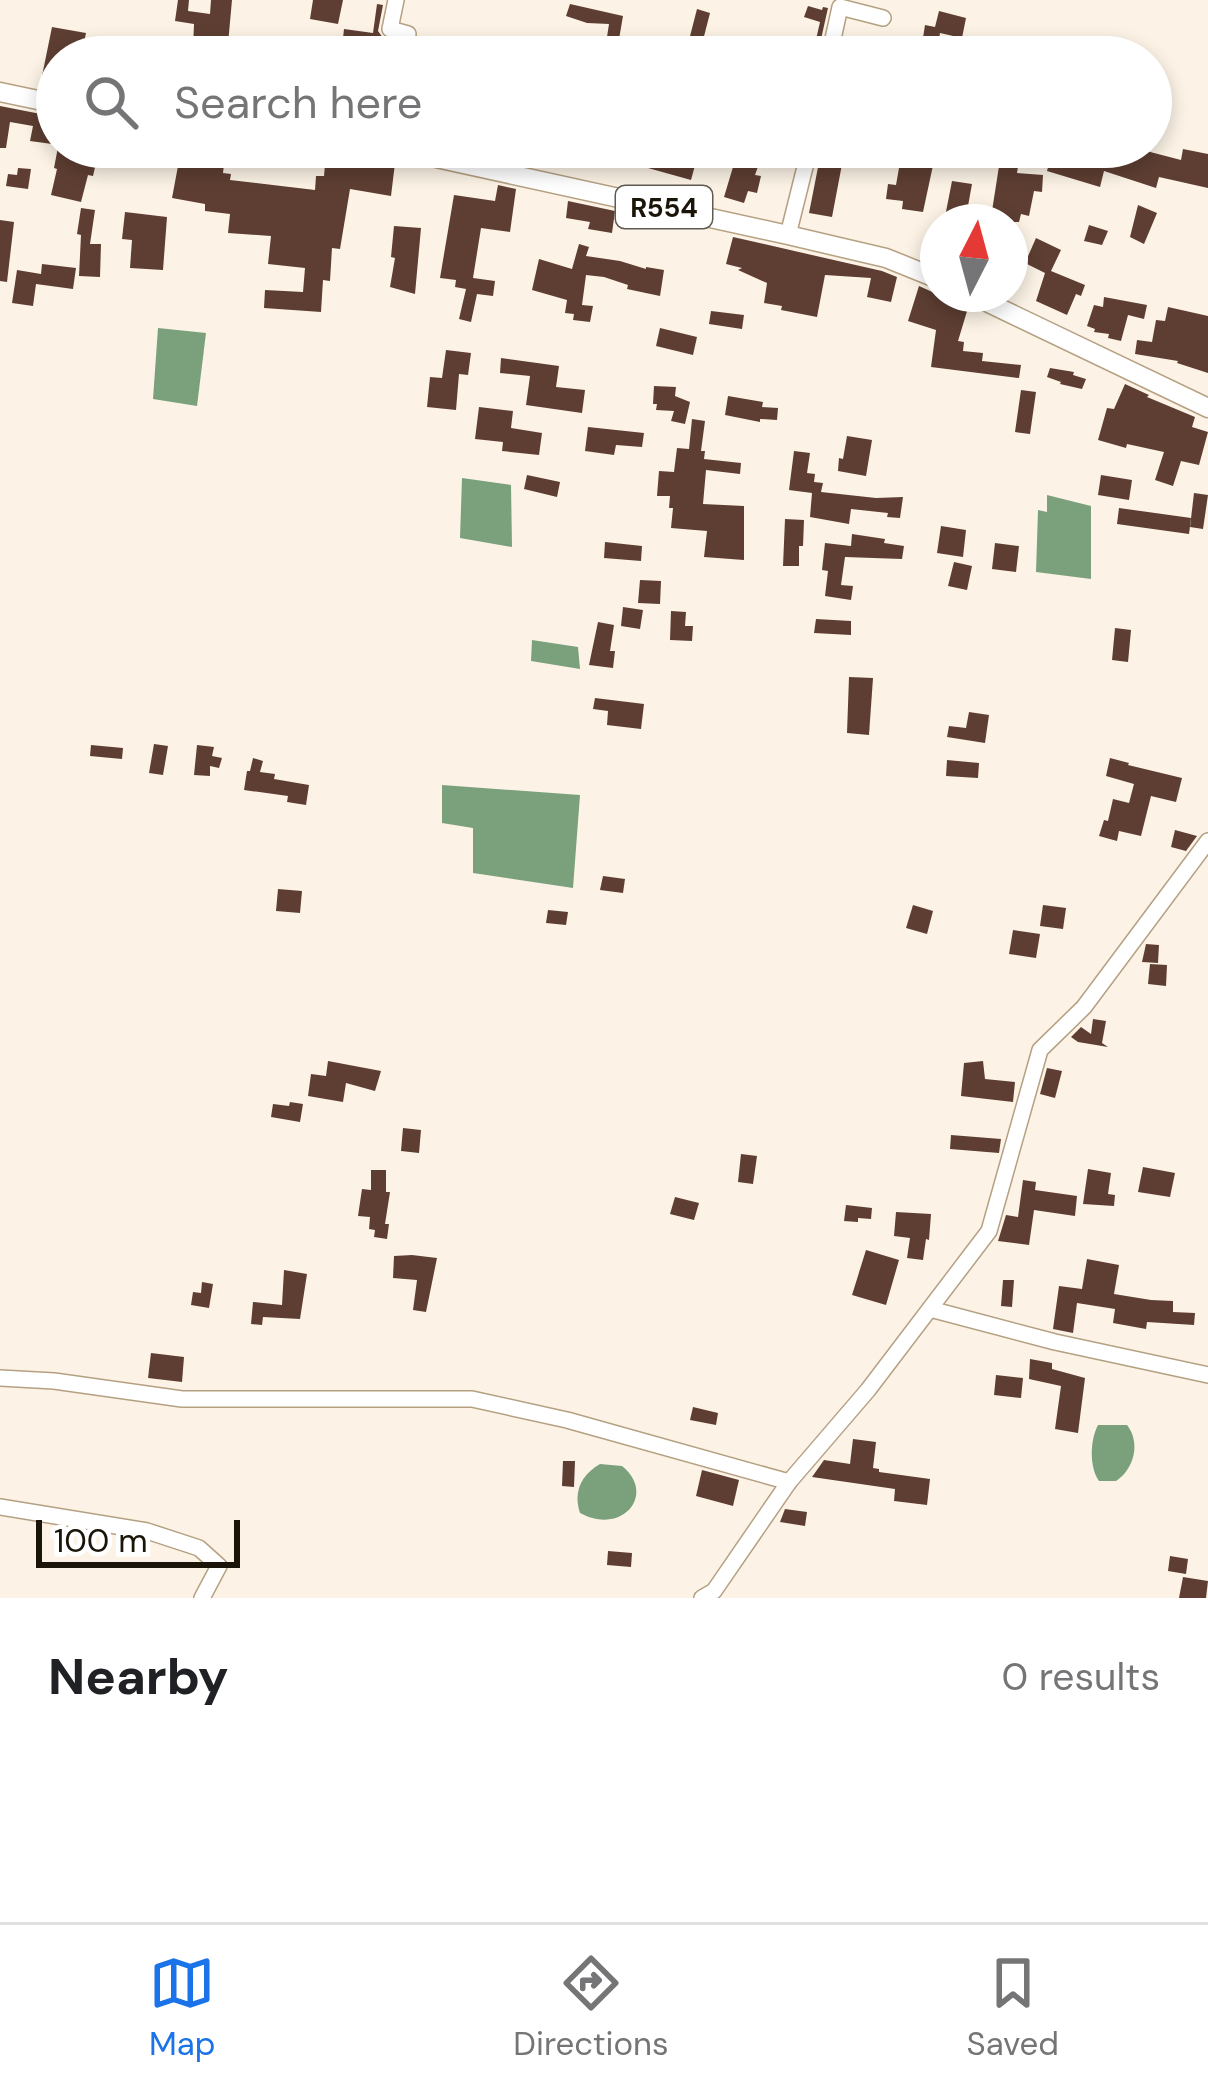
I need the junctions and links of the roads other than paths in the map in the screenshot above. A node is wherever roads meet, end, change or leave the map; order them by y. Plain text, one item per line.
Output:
1 (396, 0) edge
2 (883, 18) dead end
3 (408, 36) edge
4 (834, 36) edge
5 (0, 92) edge
6 (36, 100) edge
7 (482, 168) edge
8 (805, 168) edge
9 (788, 235) junction
10 (920, 272) edge
11 (1008, 312) edge
12 (1208, 408) edge
13 (1208, 842) edge
14 (930, 1309) junction
15 (1208, 1375) edge
16 (0, 1378) edge
17 (789, 1482) junction
18 (0, 1507) edge
19 (202, 1598) edge
20 (701, 1598) edge

1 - 3 street
2 - 4 street
5 - 6 main road
7 - 9 main road, R554
8 - 9 street
9 - 10 main road, R554
11 - 12 main road
13 - 14 street
14 - 15 street
14 - 17 street
16 - 17 street
17 - 20 street
18 - 19 street

